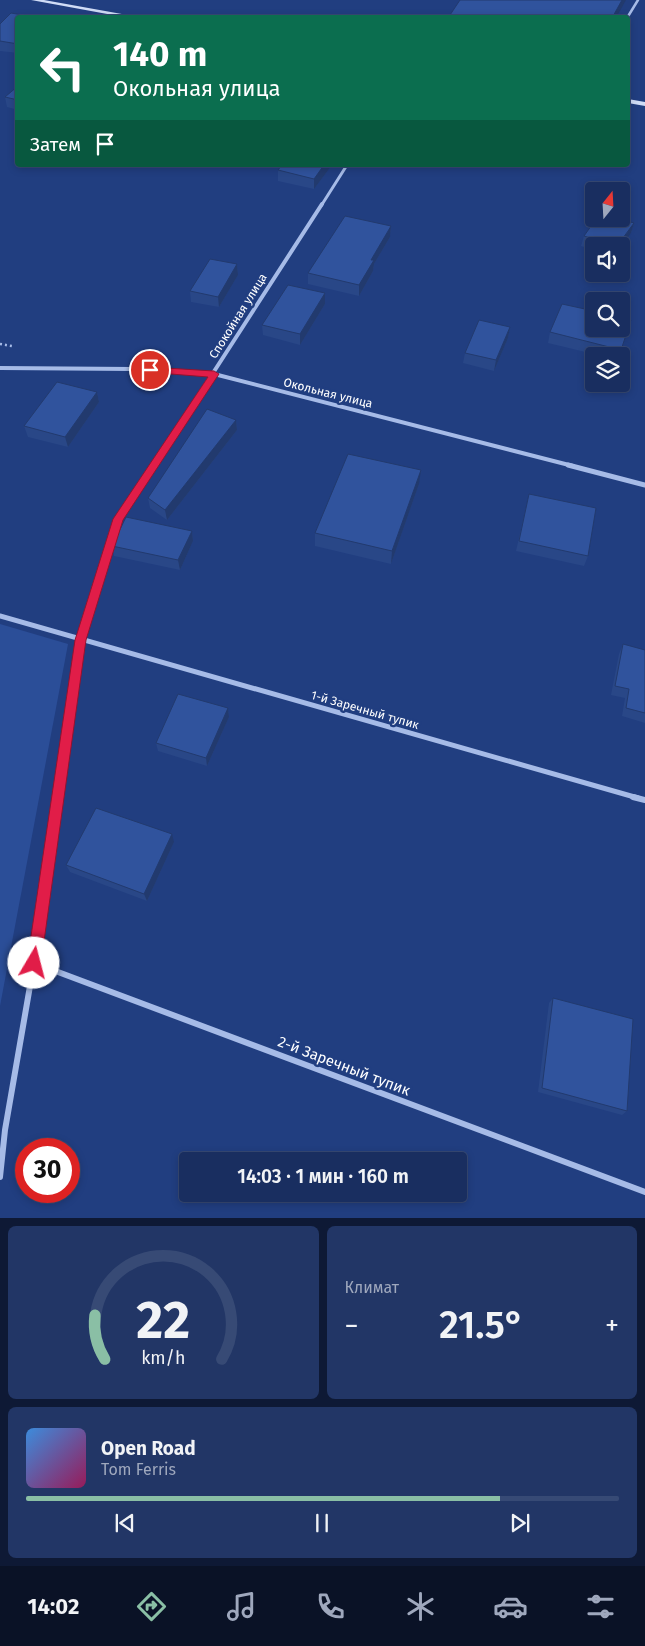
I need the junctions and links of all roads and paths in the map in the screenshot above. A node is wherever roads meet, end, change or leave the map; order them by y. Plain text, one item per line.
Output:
1 (34, 0) edge
2 (638, 0) edge
3 (124, 15) edge
4 (629, 15) edge
5 (630, 101) edge
6 (645, 104) edge
7 (346, 167) edge
8 (0, 368) edge
9 (214, 374) junction
10 (645, 485) edge
11 (0, 616) edge
12 (80, 640) junction
13 (645, 800) edge
14 (34, 963) junction
15 (0, 1177) edge
16 (645, 1192) edge

1 - 3 main road
2 - 4 lane
5 - 6 main road
7 - 9 street, Спокойная улица
8 - 9 street, Окольная улица
9 - 10 street, Окольная улица
9 - 12 street, Спокойная улица
11 - 12 street, 1-й Заречный тупик
12 - 13 street, 1-й Заречный тупик
12 - 14 street, Спокойная улица
14 - 15 street, Спокойная улица
14 - 16 street, 2-й Заречный тупик

